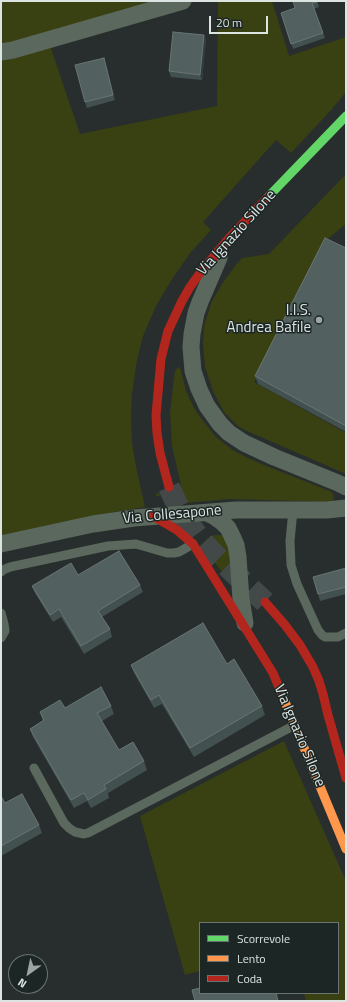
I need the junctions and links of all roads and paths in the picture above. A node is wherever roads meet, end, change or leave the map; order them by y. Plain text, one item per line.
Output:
1 (182, 1) edge
2 (1, 52) edge
3 (346, 116) edge
4 (231, 236) junction
5 (169, 487) tunnel mouth
6 (346, 487) edge
7 (346, 508) edge
8 (246, 510) junction
9 (293, 510) junction
10 (207, 513) junction
11 (153, 516) junction
12 (232, 536) junction
13 (1, 544) edge
14 (192, 544) junction
15 (1, 572) edge
16 (264, 602) tunnel mouth
17 (1, 613) edge
18 (246, 628) junction
19 (346, 633) edge
20 (1, 638) edge
21 (295, 725) junction
22 (34, 768) dead end
23 (346, 778) edge
24 (346, 849) edge

1 - 2 street
3 - 4 street, Via Ignazio Silone
4 - 5 street, Via Ignazio Silone
4 - 6 street
7 - 9 street, Via Collesapone
8 - 9 street, Via Collesapone
8 - 10 street, Via Collesapone
8 - 12 street
9 - 19 lane
10 - 11 street, Via Collesapone
10 - 12 street
10 - 14 street
11 - 13 street, Via Collesapone
11 - 14 street, Via Ignazio Silone
12 - 18 street, Via Ignazio Silone
14 - 15 lane
14 - 18 street, Via Ignazio Silone
16 - 23 street, Via Ignazio Silone
17 - 20 lane
18 - 21 street, Via Ignazio Silone
21 - 22 lane
21 - 24 street, Via Ignazio Silone

